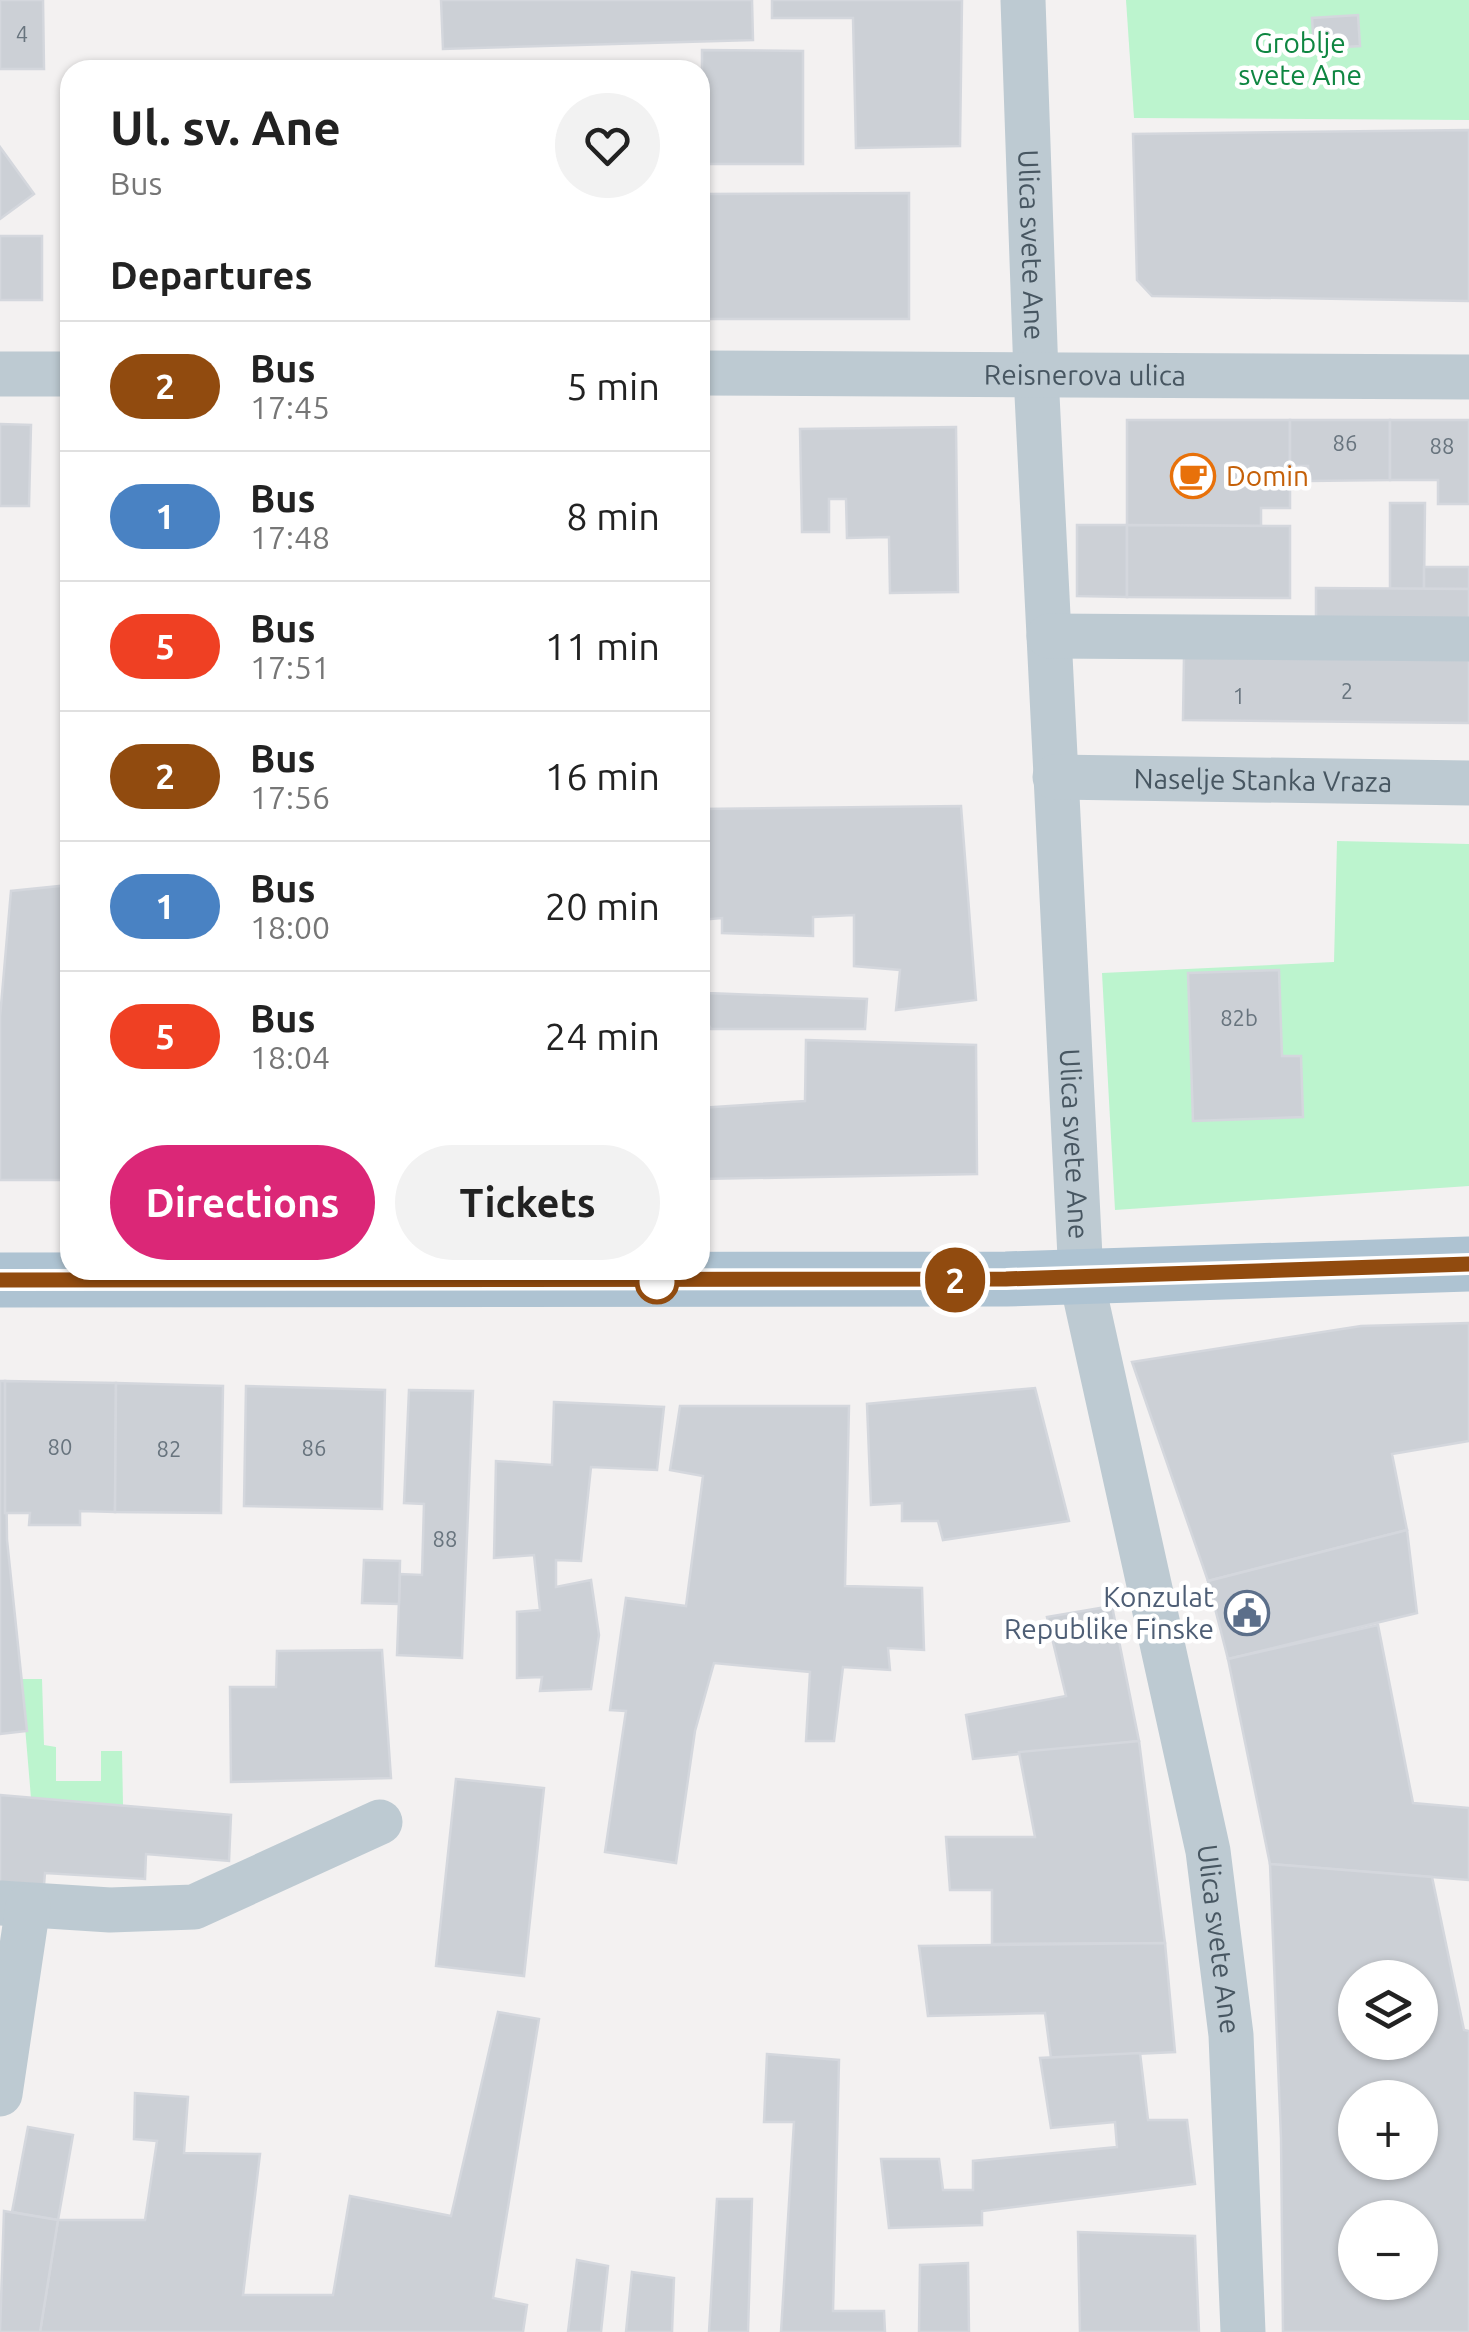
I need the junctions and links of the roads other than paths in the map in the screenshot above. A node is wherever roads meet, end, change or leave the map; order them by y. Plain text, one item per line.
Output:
1 (1022, 0) edge
2 (710, 373) edge
3 (0, 374) edge
4 (60, 374) edge
5 (1036, 374) junction
6 (1469, 376) edge
7 (1048, 636) junction
8 (1469, 639) edge
9 (1055, 777) junction
10 (1469, 783) edge
11 (1469, 1264) edge
12 (1081, 1277) junction
13 (710, 1278) edge
14 (0, 1280) edge
15 (60, 1280) edge
16 (380, 1822) dead end
17 (14, 1904) edge
18 (0, 2094) edge
19 (1243, 2332) edge

1 - 5 street, Ulica svete Ane
2 - 5 street, Reisnerova ulica
3 - 4 street
5 - 6 street, Reisnerova ulica
5 - 7 street, Ulica svete Ane
7 - 8 street
7 - 9 street, Ulica svete Ane
9 - 10 street, Naselje Stanka Vraza
9 - 12 street, Ulica svete Ane
11 - 12 main road
12 - 13 main road
12 - 19 street, Ulica svete Ane
14 - 15 main road
16 - 17 street
17 - 18 street

